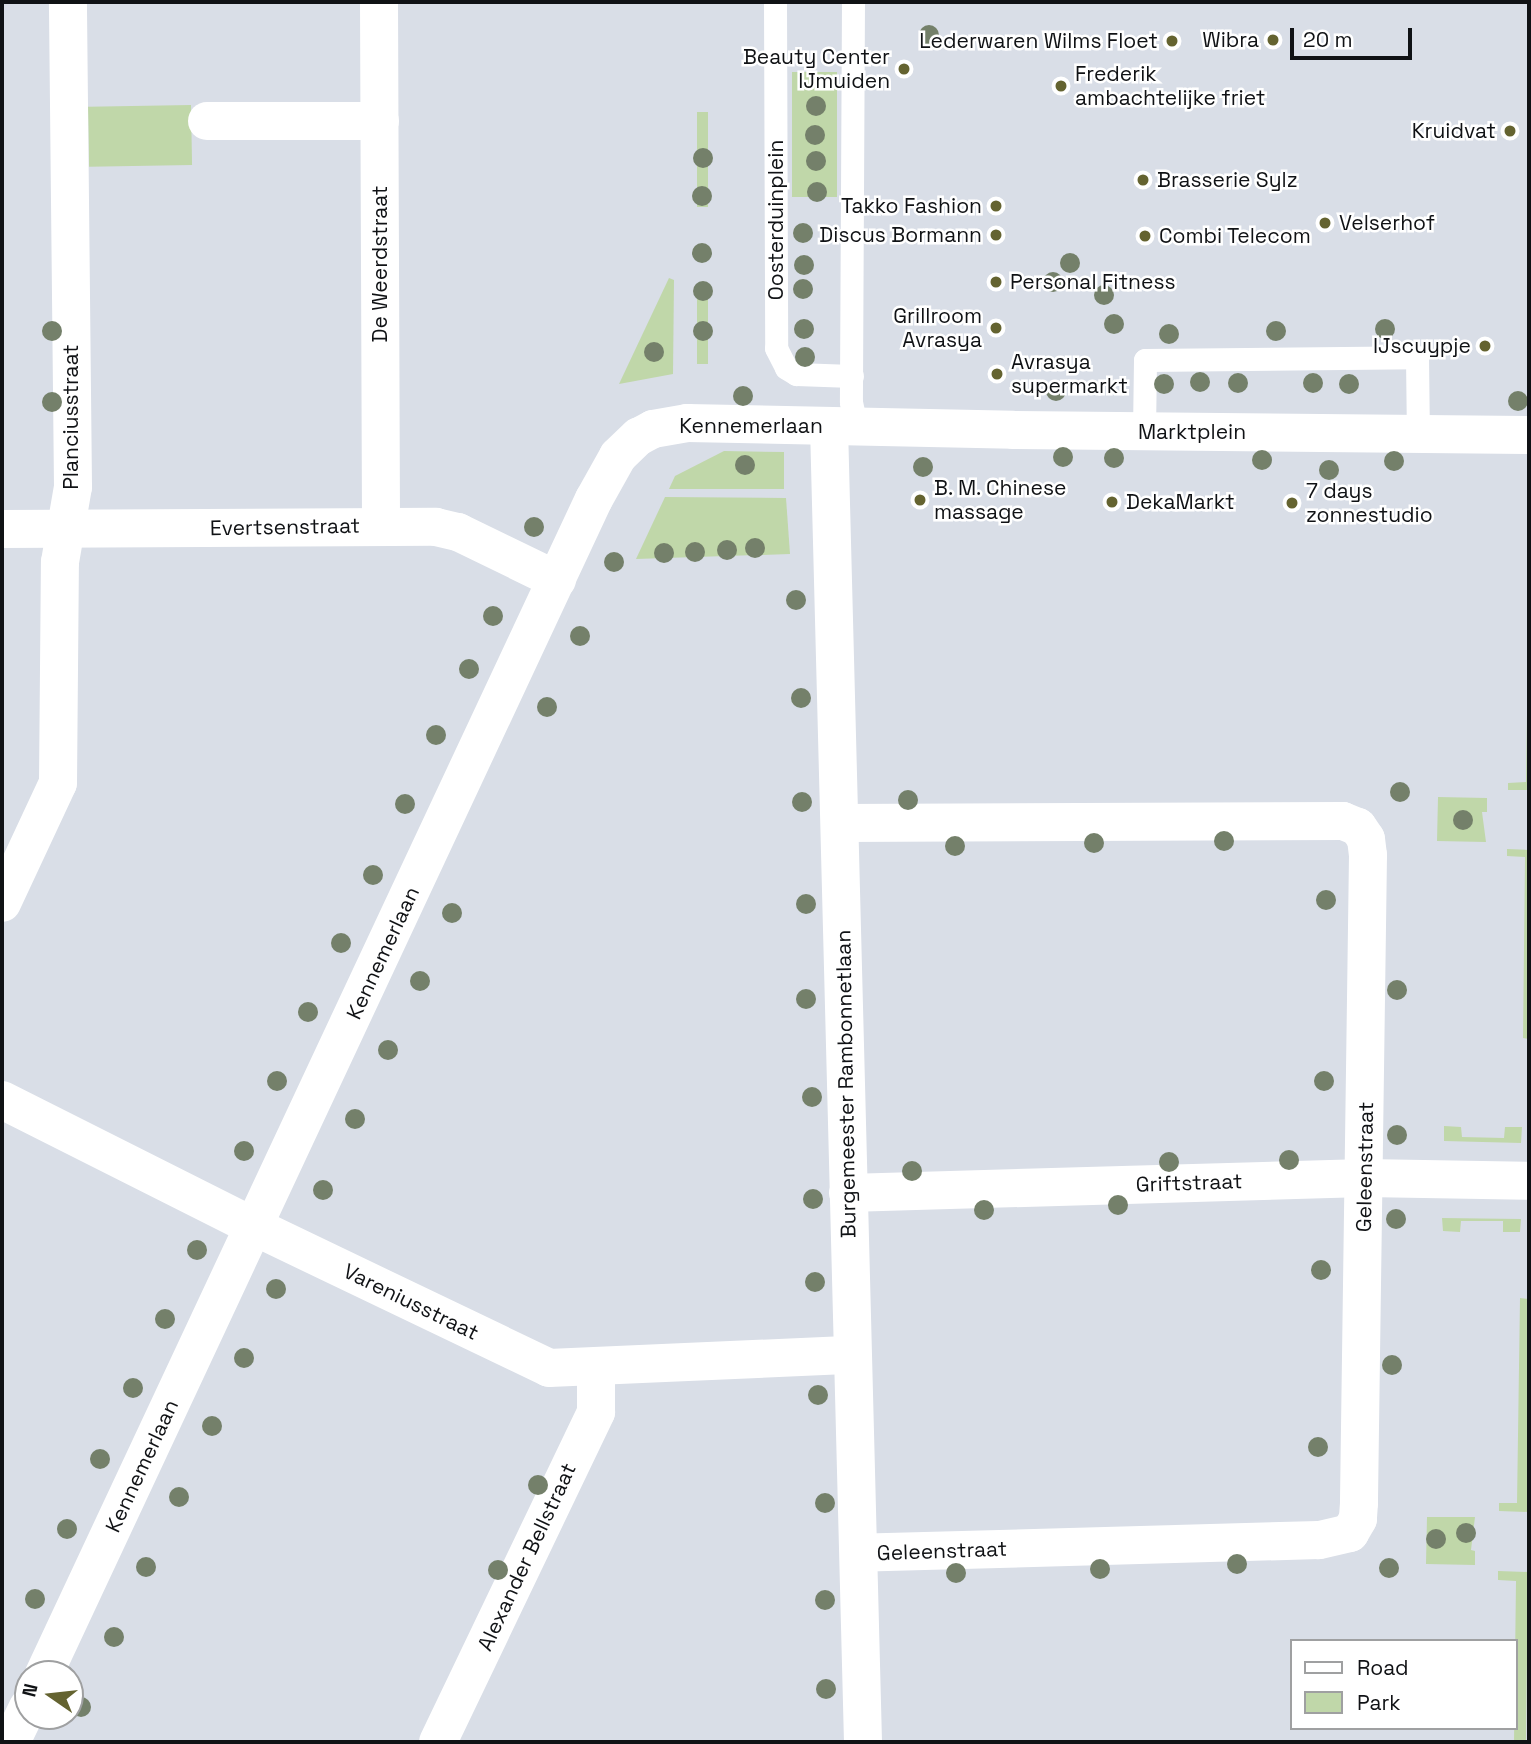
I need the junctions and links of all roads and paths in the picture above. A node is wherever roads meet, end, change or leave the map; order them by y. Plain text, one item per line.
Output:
1 (68, 2) edge
2 (379, 2) edge
3 (775, 2) edge
4 (853, 2) edge
5 (207, 121) dead end
6 (380, 121) junction
7 (852, 376) junction
8 (843, 426) junction
9 (1144, 432) junction
10 (1418, 434) junction
11 (1529, 435) edge
12 (381, 526) junction
13 (2, 529) edge
14 (65, 529) junction
15 (557, 580) junction
16 (841, 823) junction
17 (2, 903) edge
18 (2, 1100) edge
19 (1365, 1178) junction
20 (1529, 1181) edge
21 (848, 1194) junction
22 (255, 1227) junction
23 (852, 1355) junction
24 (596, 1367) junction
25 (859, 1553) junction
26 (51, 1660) edge
27 (448, 1739) edge
28 (863, 1742) edge

1 - 14 street, Planciusstraat
2 - 6 street, De Weerdstraat
3 - 7 lane, Oosterduinplein
4 - 7 lane
5 - 6 street
6 - 12 street, De Weerdstraat
7 - 8 lane
8 - 9 street, Marktplein
8 - 15 street, Kennemerlaan
8 - 16 street, Burgemeester Rambonnetlaan
9 - 10 street, Marktplein
9 - 10 lane
10 - 11 street, Marktplein
12 - 14 street, Evertsenstraat
12 - 15 street, Evertsenstraat
13 - 14 street, Evertsenstraat
14 - 17 street, Planciusstraat
15 - 22 street, Kennemerlaan
16 - 19 street, Geleenstraat
16 - 21 street, Burgemeester Rambonnetlaan
18 - 22 street, Vareniusstraat
19 - 20 street, Griftstraat
19 - 21 street, Griftstraat
19 - 25 street, Geleenstraat
21 - 23 street, Burgemeester Rambonnetlaan
22 - 24 street, Vareniusstraat
22 - 26 street, Kennemerlaan
23 - 24 street, Vareniusstraat
23 - 25 street, Burgemeester Rambonnetlaan
24 - 27 street, Alexander Bellstraat
25 - 28 street, Burgemeester Rambonnetlaan

